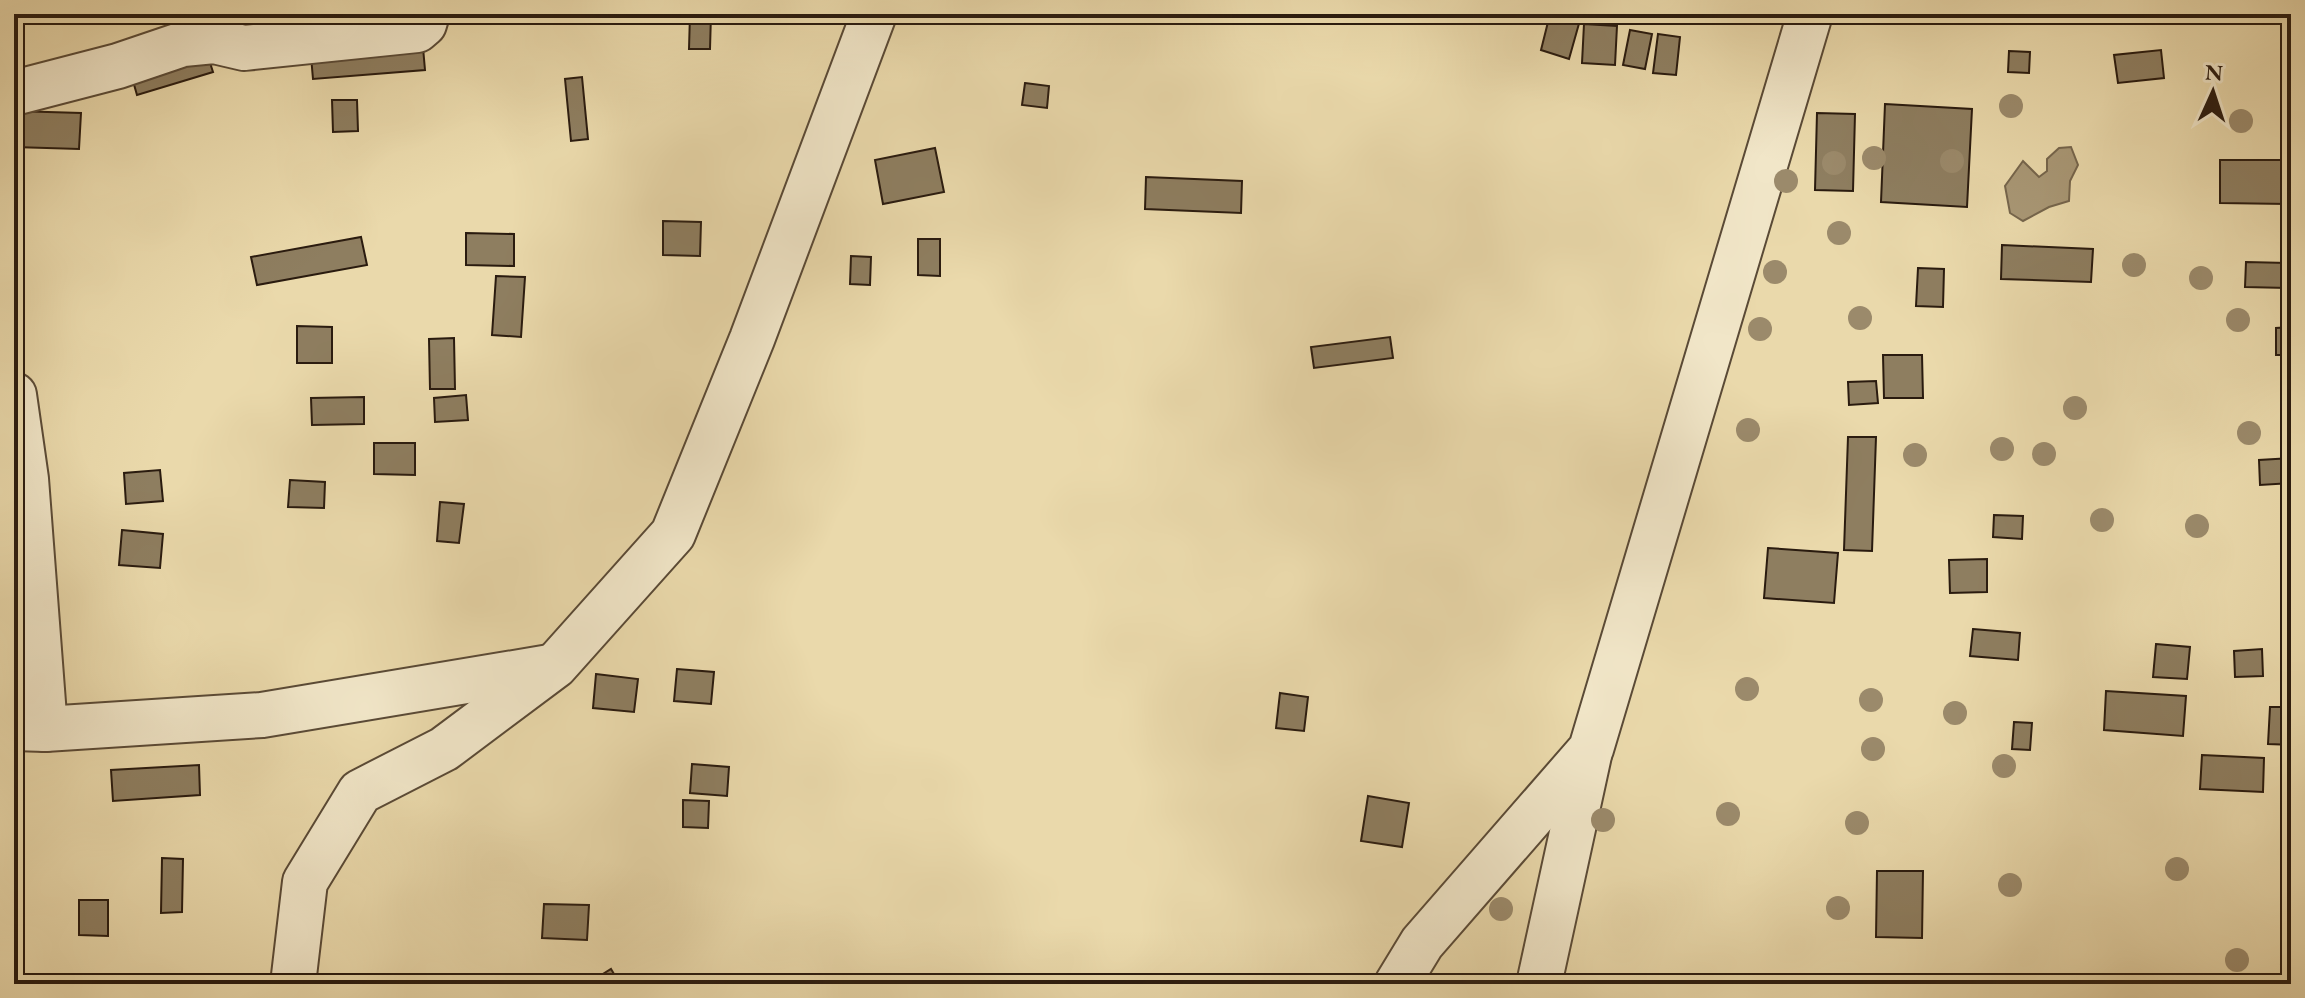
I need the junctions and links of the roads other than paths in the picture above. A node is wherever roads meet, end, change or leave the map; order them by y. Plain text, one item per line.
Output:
1 (427, 14) edge
2 (874, 14) edge
3 (1810, 14) edge
4 (14, 93) edge
5 (14, 395) edge
6 (555, 666) junction
7 (30, 729) edge
8 (1591, 749) junction
9 (293, 984) edge
10 (1397, 984) edge
11 (1539, 984) edge

1 - 4 street
2 - 6 street
3 - 8 street
5 - 7 street
6 - 7 street
6 - 9 street
8 - 10 street
8 - 11 street

